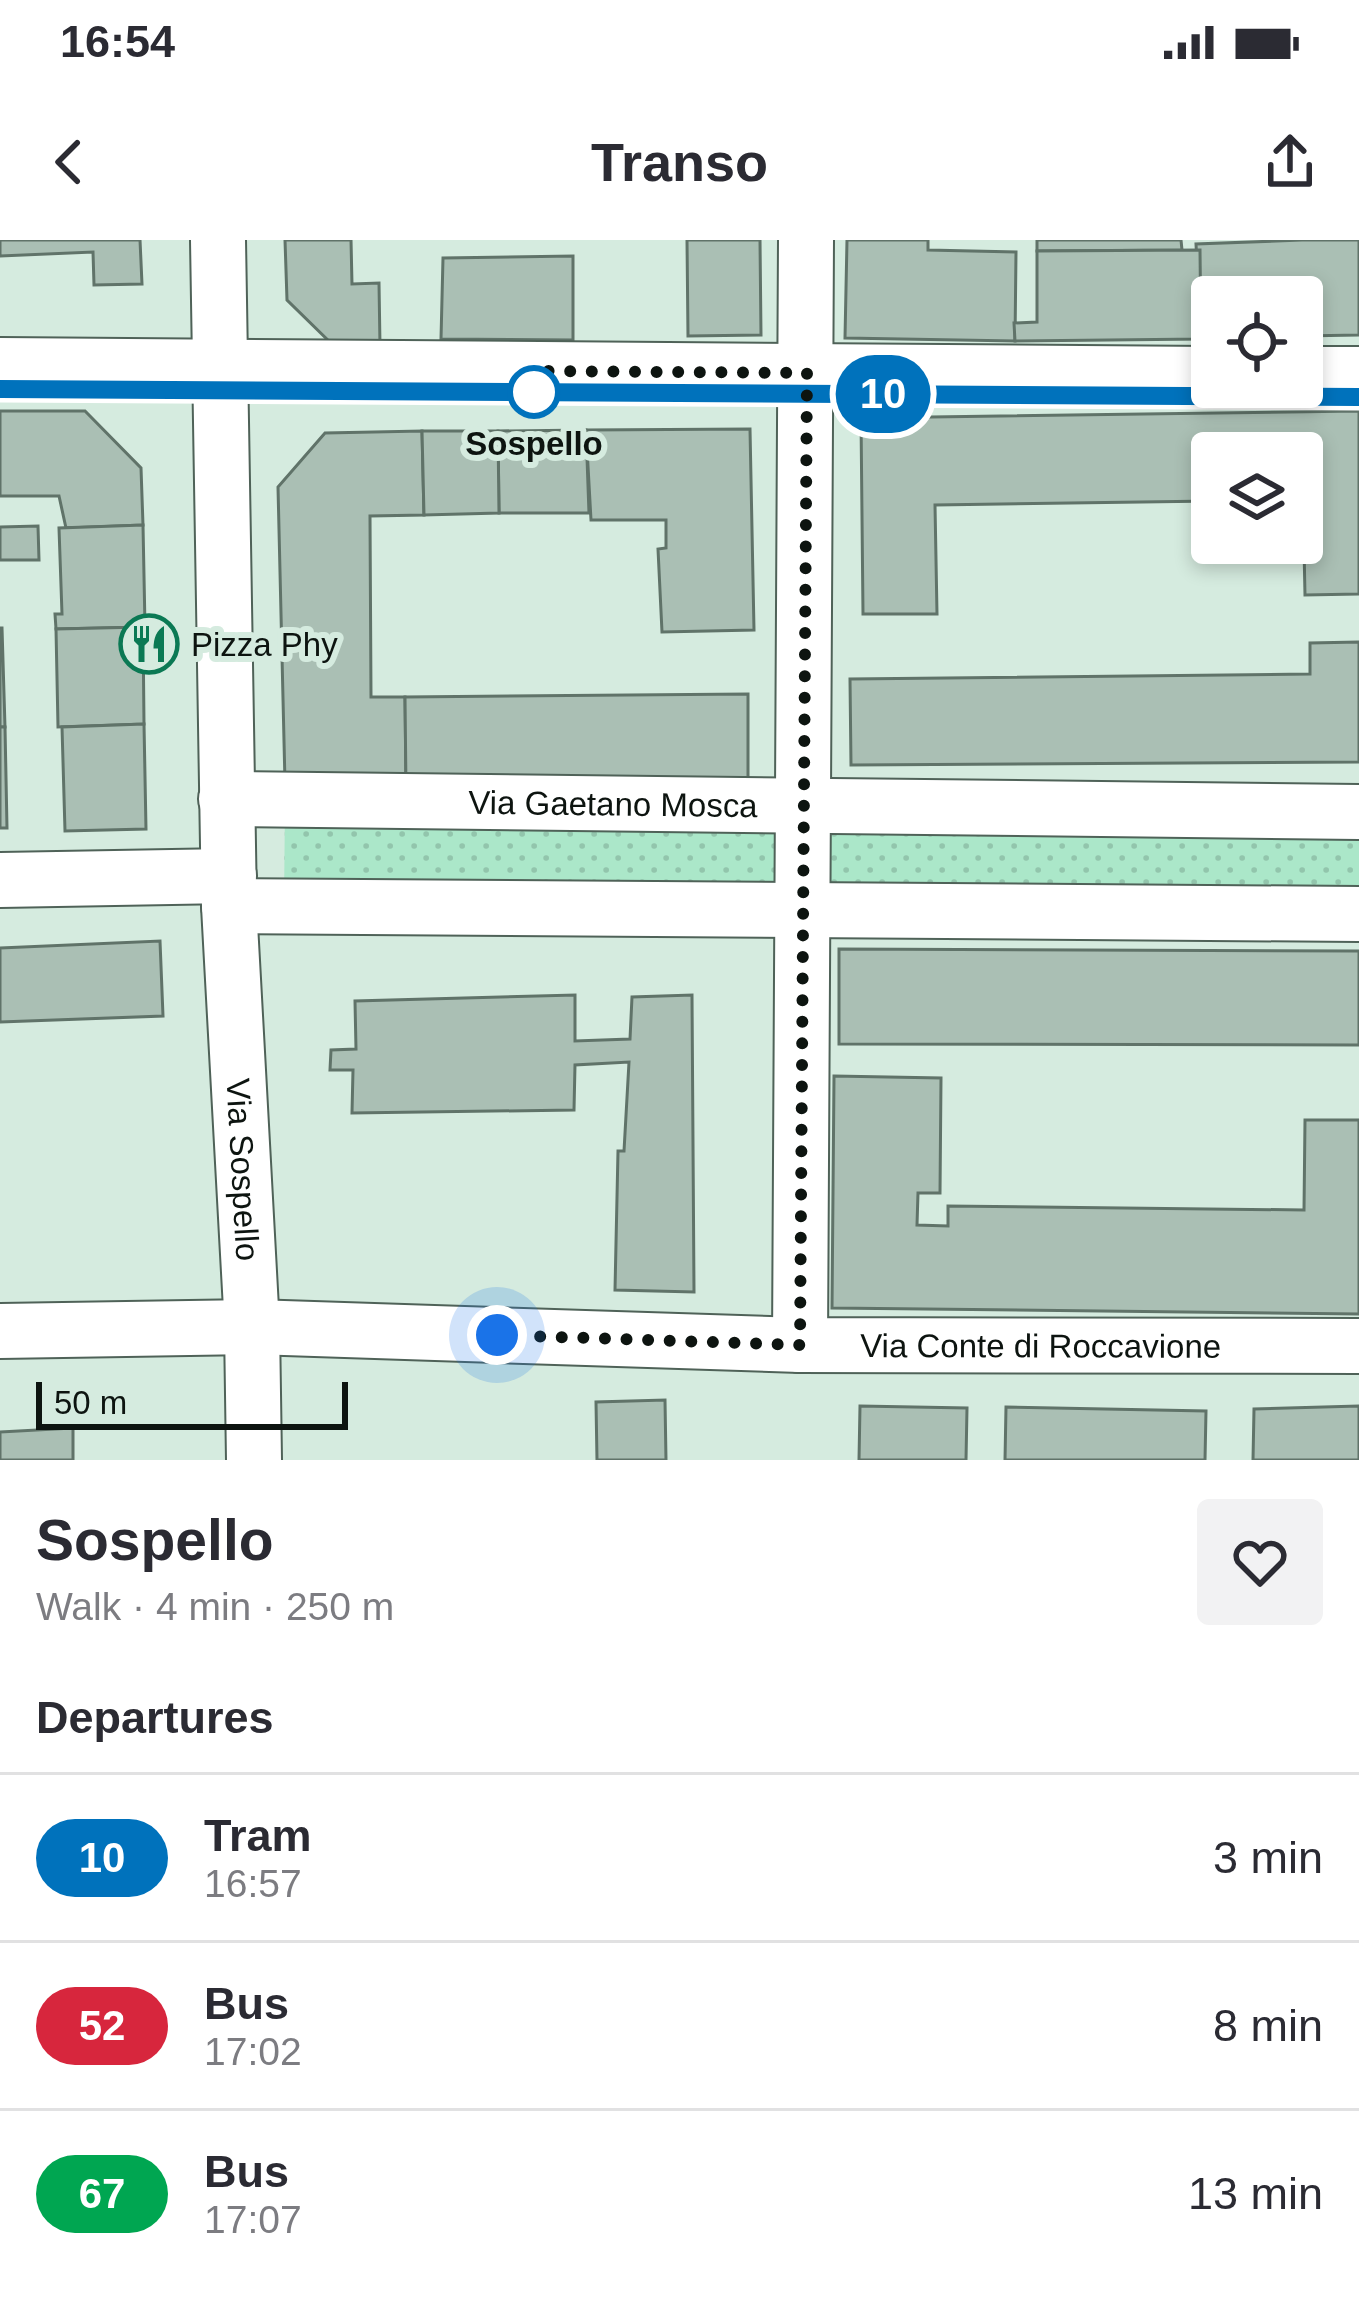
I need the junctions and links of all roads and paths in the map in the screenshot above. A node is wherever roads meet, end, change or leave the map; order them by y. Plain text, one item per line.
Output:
1 (218, 240) edge
2 (806, 240) edge
3 (0, 365) edge
4 (220, 368) junction
5 (807, 373) junction
6 (1191, 374) edge
7 (1323, 374) edge
8 (1359, 374) edge
9 (226, 800) junction
10 (804, 808) junction
11 (1359, 812) edge
12 (0, 880) edge
13 (229, 891) junction
14 (802, 909) junction
15 (1359, 914) edge
16 (252, 1327) junction
17 (0, 1331) edge
18 (800, 1345) junction
19 (1359, 1346) edge
20 (254, 1460) edge

1 - 4 street, Via Sospello
2 - 5 street
3 - 4 street
4 - 5 street
4 - 9 street, Via Sospello
5 - 6 street
5 - 10 street
7 - 8 street
9 - 10 street, Via Gaetano Mosca
9 - 13 street, Via Sospello
10 - 11 street, Via Gaetano Mosca
10 - 14 street
12 - 13 street
13 - 14 street
13 - 16 street, Via Sospello
14 - 15 street
14 - 18 street
16 - 17 street, Via Conte di Roccavione
16 - 18 street, Via Conte di Roccavione
16 - 20 street, Via Sospello
18 - 19 street, Via Conte di Roccavione

